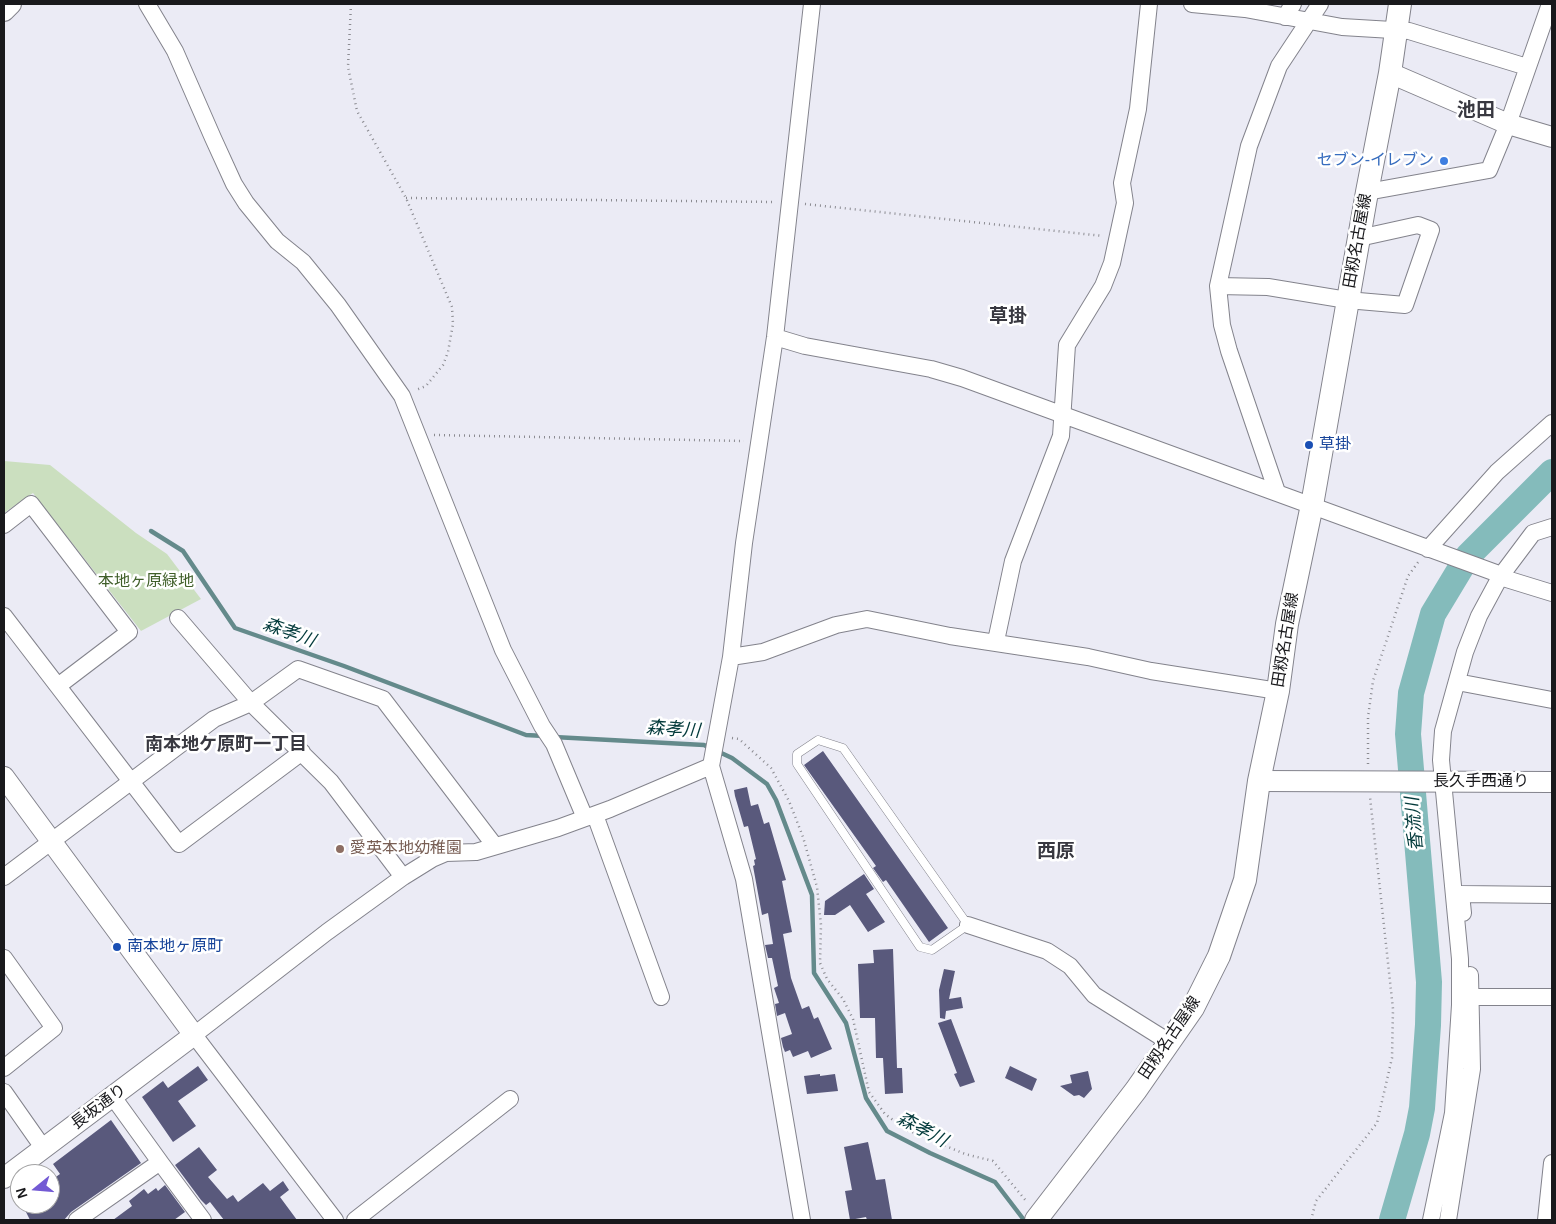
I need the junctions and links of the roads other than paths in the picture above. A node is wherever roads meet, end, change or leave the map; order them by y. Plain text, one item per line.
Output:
1 (11, 4) edge
2 (147, 4) edge
3 (812, 4) edge
4 (1149, 4) edge
5 (1200, 4) edge
6 (1320, 4) edge
7 (1400, 4) edge
8 (1550, 4) edge
9 (1289, 10) edge
10 (4, 11) edge
11 (1309, 21) junction
12 (1395, 32) junction
13 (1527, 67) junction
14 (1390, 73) junction
15 (1508, 124) junction
16 (1552, 137) edge
17 (1367, 192) junction
18 (1359, 238) junction
19 (1218, 286) junction
20 (1347, 300) junction
21 (775, 337) junction
22 (1064, 416) junction
23 (1552, 422) edge
24 (1277, 492) junction
25 (1312, 505) junction
26 (4, 525) edge
27 (1552, 527) edge
28 (1430, 550) junction
29 (1498, 575) junction
30 (1552, 593) edge
31 (4, 616) edge
32 (178, 618) dead end
33 (996, 641) junction
34 (732, 657) junction
35 (1456, 682) junction
36 (58, 686) junction
37 (1278, 691) junction
38 (1552, 700) edge
39 (251, 703) junction
40 (302, 752) junction
41 (712, 762) junction
42 (4, 777) edge
43 (132, 780) junction
44 (1259, 781) junction
45 (1440, 781) junction
46 (1552, 782) edge
47 (590, 816) junction
48 (52, 842) junction
49 (494, 846) junction
50 (4, 877) edge
51 (402, 877) junction
52 (1552, 895) edge
53 (968, 925) junction
54 (4, 958) edge
55 (661, 997) dead end
56 (1472, 997) junction
57 (1552, 997) edge
58 (194, 1035) junction
59 (1169, 1042) junction
60 (4, 1068) edge
61 (4, 1092) edge
62 (113, 1097) junction
63 (510, 1099) dead end
64 (44, 1149) junction
65 (160, 1162) junction
66 (1552, 1163) edge
67 (4, 1178) edge
68 (1037, 1219) edge
69 (77, 1220) edge
70 (203, 1220) edge
71 (335, 1220) edge
72 (355, 1220) edge
73 (802, 1220) edge
74 (1431, 1220) edge
75 (1448, 1220) edge
76 (1546, 1220) edge

1 - 10 street
2 - 47 street
3 - 21 street
4 - 22 street
5 - 9 street
6 - 11 street
7 - 12 main road, 田籾名古屋線
8 - 13 street
9 - 11 street
11 - 12 street
11 - 19 street
12 - 13 street
12 - 14 main road, 田籾名古屋線
13 - 15 street
14 - 15 street
14 - 17 main road, 田籾名古屋線
15 - 16 street
15 - 17 street
17 - 18 main road, 田籾名古屋線
18 - 20 main road, 田籾名古屋線
18 - 20 street
19 - 20 street
19 - 24 street
20 - 25 main road, 田籾名古屋線
21 - 22 street
21 - 34 street
22 - 24 street
22 - 33 street
23 - 28 street
24 - 25 street
25 - 28 street
25 - 37 main road, 田籾名古屋線
26 - 36 street
27 - 29 street
28 - 29 street
29 - 30 street
29 - 35 street
31 - 36 street
32 - 39 street
33 - 34 street
33 - 37 street
34 - 41 street
35 - 38 street
35 - 45 street
36 - 43 street
37 - 44 main road, 田籾名古屋線
39 - 40 street
39 - 43 street
39 - 49 street
40 - 43 street
40 - 51 street
41 - 47 street
41 - 73 street
42 - 48 street
43 - 48 street
44 - 45 street, 長久手西通り
44 - 59 main road, 田籾名古屋線
45 - 46 street, 長久手西通り
45 - 74 street
47 - 49 street
47 - 55 street
48 - 50 street
48 - 58 street
49 - 51 street
51 - 58 street
52 - 56 street
53 - 53 lane
53 - 59 street
54 - 60 street
56 - 57 street
56 - 75 street
58 - 62 street, 長坂通り
58 - 71 street
59 - 68 main road, 田籾名古屋線
61 - 64 street
62 - 64 street, 長坂通り
62 - 65 street
63 - 72 street
64 - 67 street, 長坂通り
65 - 69 street
65 - 70 street
66 - 76 street

